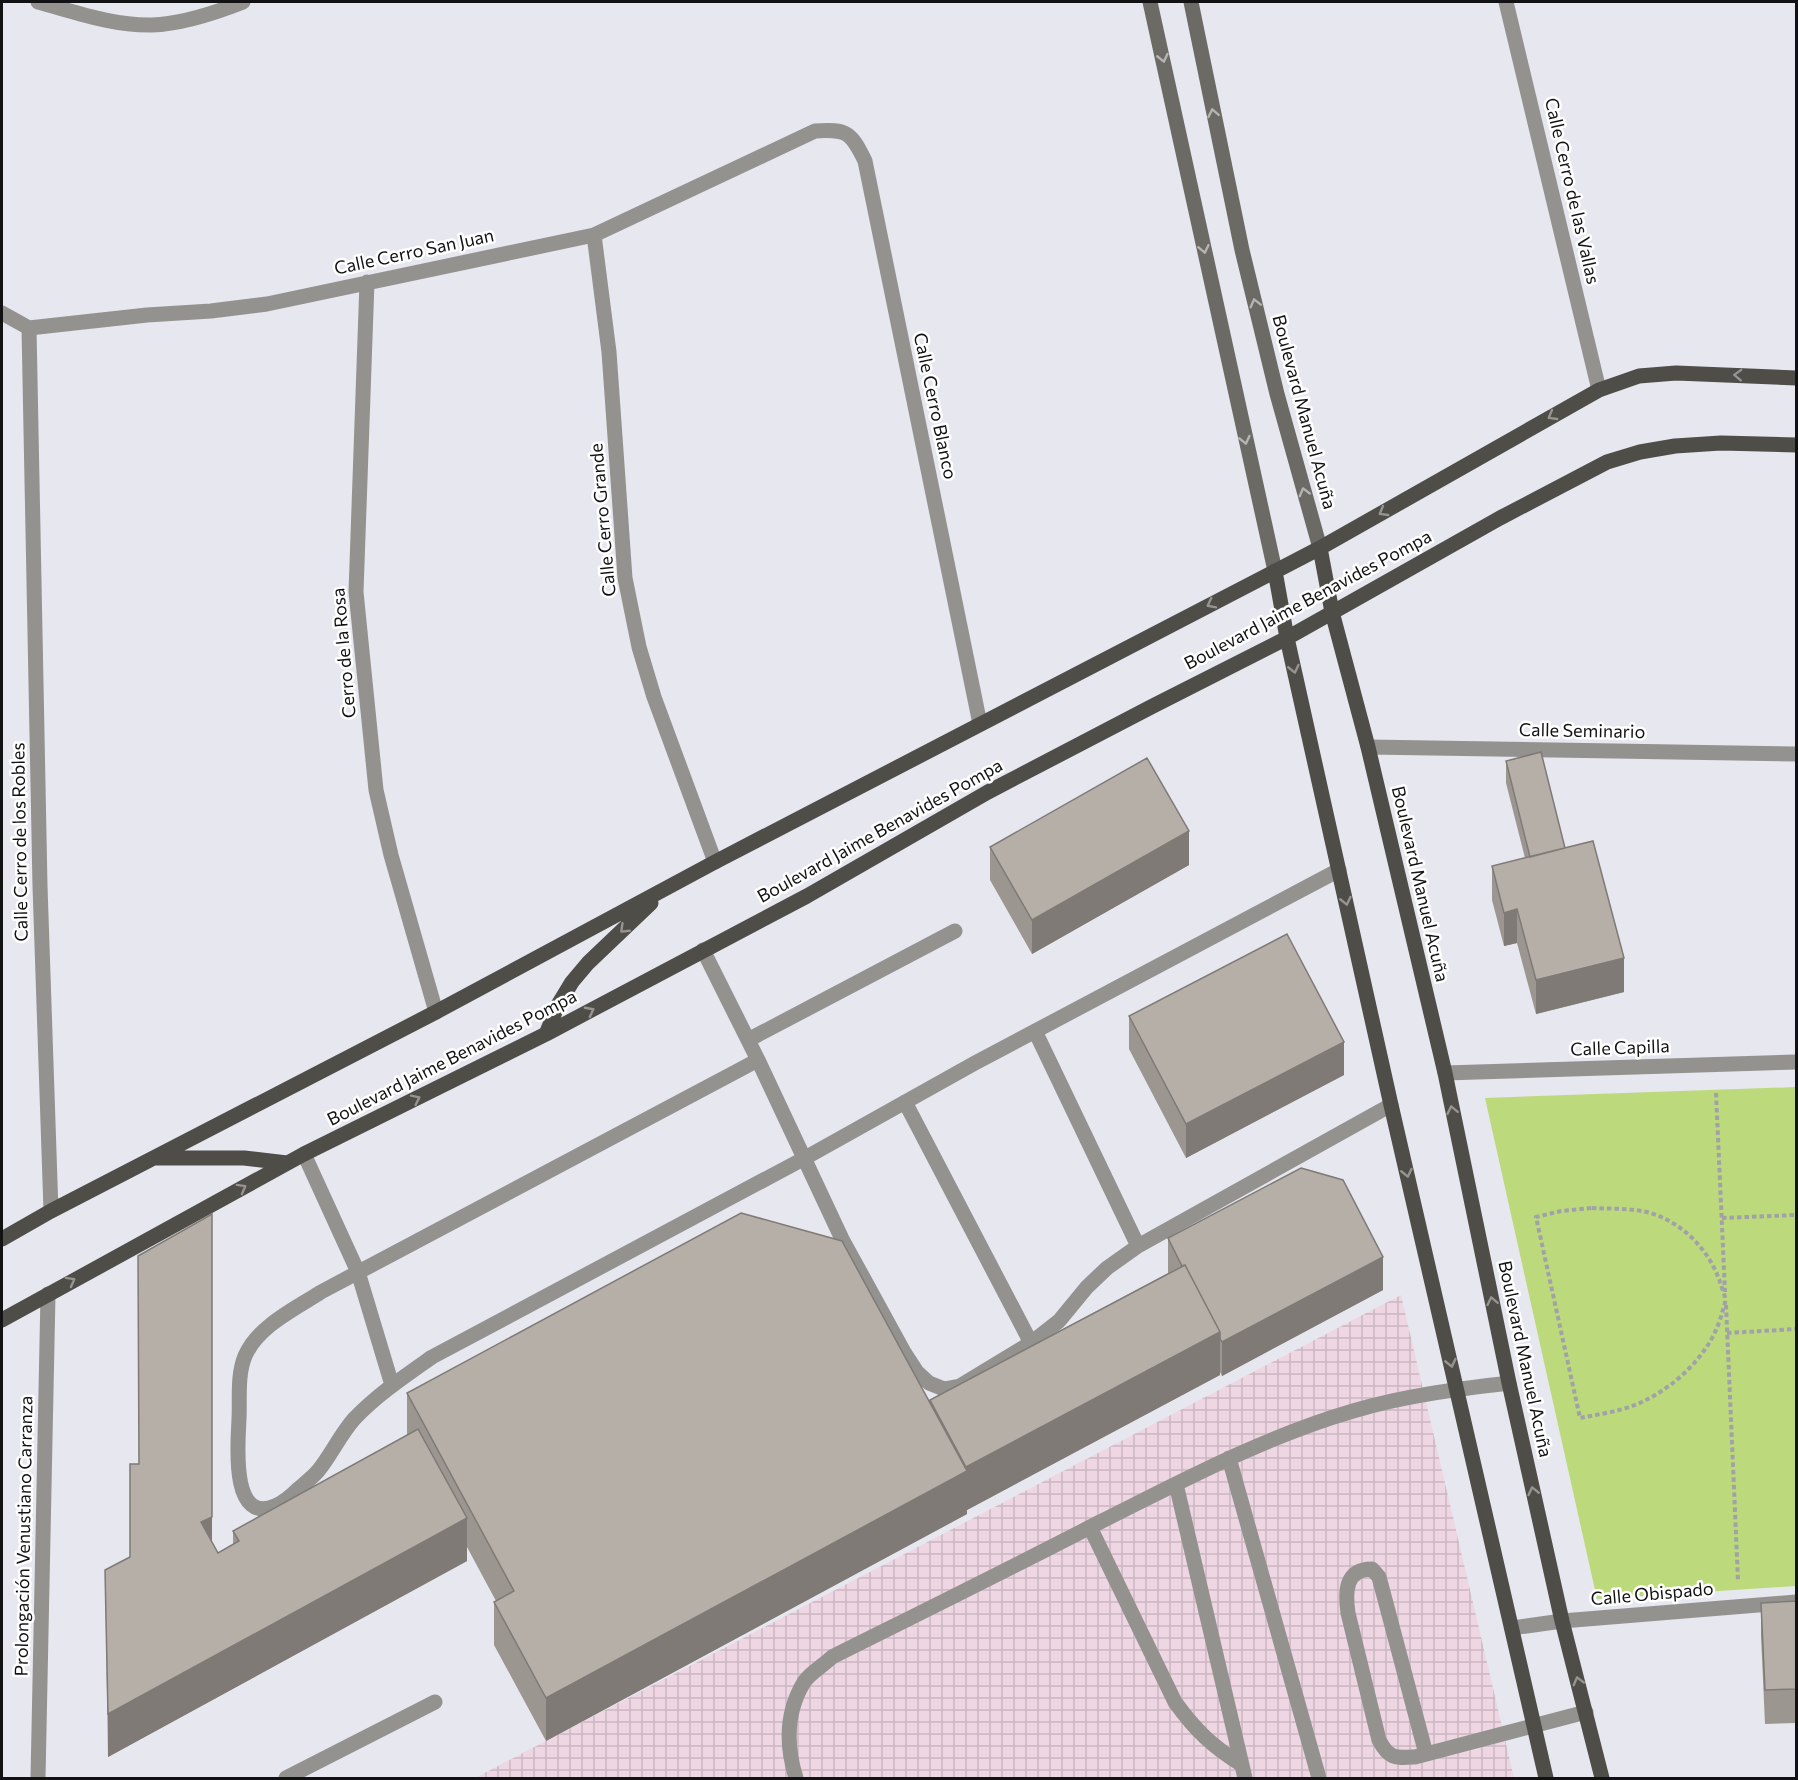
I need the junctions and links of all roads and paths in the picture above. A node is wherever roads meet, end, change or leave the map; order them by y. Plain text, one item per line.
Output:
1 (38, 2) edge
2 (243, 2) edge
3 (1150, 2) edge
4 (1191, 2) edge
5 (1506, 2) edge
6 (815, 131) joint
7 (594, 235) junction
8 (367, 282) junction
9 (2, 313) edge
10 (29, 328) junction
11 (1797, 378) edge
12 (1599, 390) junction
13 (1797, 445) edge
14 (1320, 548) junction
15 (1275, 571) junction
16 (1332, 612) junction
17 (1287, 638) junction
18 (980, 724) junction
19 (1368, 747) junction
20 (1797, 754) edge
21 (715, 862) junction
22 (1339, 870) junction
23 (666, 889) junction
24 (955, 931) dead end
25 (703, 950) junction
26 (436, 1012) junction
27 (1035, 1031) junction
28 (546, 1034) junction
29 (748, 1040) junction
30 (758, 1060) junction
31 (1797, 1062) edge
32 (1715, 1065) junction
33 (1445, 1074) junction
34 (905, 1102) junction
35 (1391, 1105) junction
36 (304, 1154) junction
37 (152, 1158) junction
38 (805, 1158) junction
39 (288, 1163) junction
40 (51, 1211) junction
41 (1797, 1215) edge
42 (1722, 1218) junction
43 (2, 1239) edge
44 (1138, 1246) junction
45 (358, 1272) junction
46 (48, 1294) junction
47 (1725, 1299) junction
48 (2, 1320) edge
49 (1797, 1329) edge
50 (1727, 1333) junction
51 (1031, 1343) junction
52 (1509, 1383) junction
53 (392, 1385) junction
54 (1458, 1389) junction
55 (1229, 1458) junction
56 (1176, 1484) junction
57 (1090, 1527) junction
58 (1797, 1602) edge
59 (1740, 1606) junction
60 (1562, 1621) junction
61 (1512, 1628) junction
62 (435, 1702) dead end
63 (1586, 1713) junction
64 (1533, 1727) junction
65 (1426, 1754) junction
66 (1243, 1772) edge
67 (38, 1779) edge
68 (286, 1779) edge
69 (796, 1779) edge
70 (1319, 1779) edge
71 (1546, 1779) edge
72 (1602, 1779) edge

1 - 2 street
3 -> 15 street
14 -> 4 street, Boulevard Manuel Acuña
5 - 12 street, Calle Cerro de las Vallas
6 - 7 street, Calle Cerro San Juan
6 - 18 street, Calle Cerro Blanco
7 - 8 street, Calle Cerro San Juan
7 - 21 street, Calle Cerro Grande
8 - 10 street, Calle Cerro San Juan
8 - 26 street, Cerro de la Rosa
9 - 10 street
10 - 40 street, Calle Cerro de los Robles
11 -> 12 main road
12 -> 14 main road
13 - 16 main road, Boulevard Jaime Benavides Pompa
14 - 15 main road
14 - 16 main road, Boulevard Manuel Acuña
15 - 17 main road
15 -> 18 main road
16 - 17 main road, Boulevard Jaime Benavides Pompa
16 - 19 main road, Boulevard Manuel Acuña
17 -> 22 main road
17 - 25 main road, Boulevard Jaime Benavides Pompa
18 - 21 main road
19 - 20 street, Calle Seminario
19 - 33 main road, Boulevard Manuel Acuña
21 - 23 main road
22 - 27 street
22 -> 35 main road
23 - 26 main road
23 -> 28 main road
24 - 29 street
28 -> 25 main road, Boulevard Jaime Benavides Pompa
25 - 29 street
26 - 37 main road
27 - 34 street
27 - 44 street
36 -> 28 main road, Boulevard Jaime Benavides Pompa
29 - 30 street
30 - 38 street
30 - 45 street
31 - 32 street, Calle Capilla
32 - 33 street, Calle Capilla
32 - 42 path
52 -> 33 main road, Boulevard Manuel Acuña
34 - 38 street
34 - 51 street
35 - 44 street
35 -> 54 main road
36 - 39 main road, Boulevard Jaime Benavides Pompa
36 - 45 street
37 - 39 main road
37 - 40 main road
38 - 51 street
38 - 53 street
46 -> 39 main road, Boulevard Jaime Benavides Pompa
40 - 43 main road
41 - 42 path
42 - 47 path
44 - 51 street
45 - 53 street
45 - 53 street
46 - 48 main road, Boulevard Jaime Benavides Pompa
46 - 67 street, Prolongación Venustiano Carranza
47 - 47 path
47 - 50 path
49 - 50 path
50 - 59 path
52 - 54 street
60 -> 52 main road, Boulevard Manuel Acuña
54 - 55 street
54 - 61 main road
55 - 56 street
55 - 70 street
56 - 57 street
56 - 66 street
57 - 66 street
57 - 69 street
58 - 59 street, Calle Obispado
59 - 60 street, Calle Obispado
60 - 61 street, Calle Obispado
63 -> 60 main road, Boulevard Manuel Acuña
61 - 64 main road
62 - 68 street
63 - 64 street
63 - 72 main road, Boulevard Manuel Acuña
64 - 65 street
64 - 71 main road
65 - 65 street

